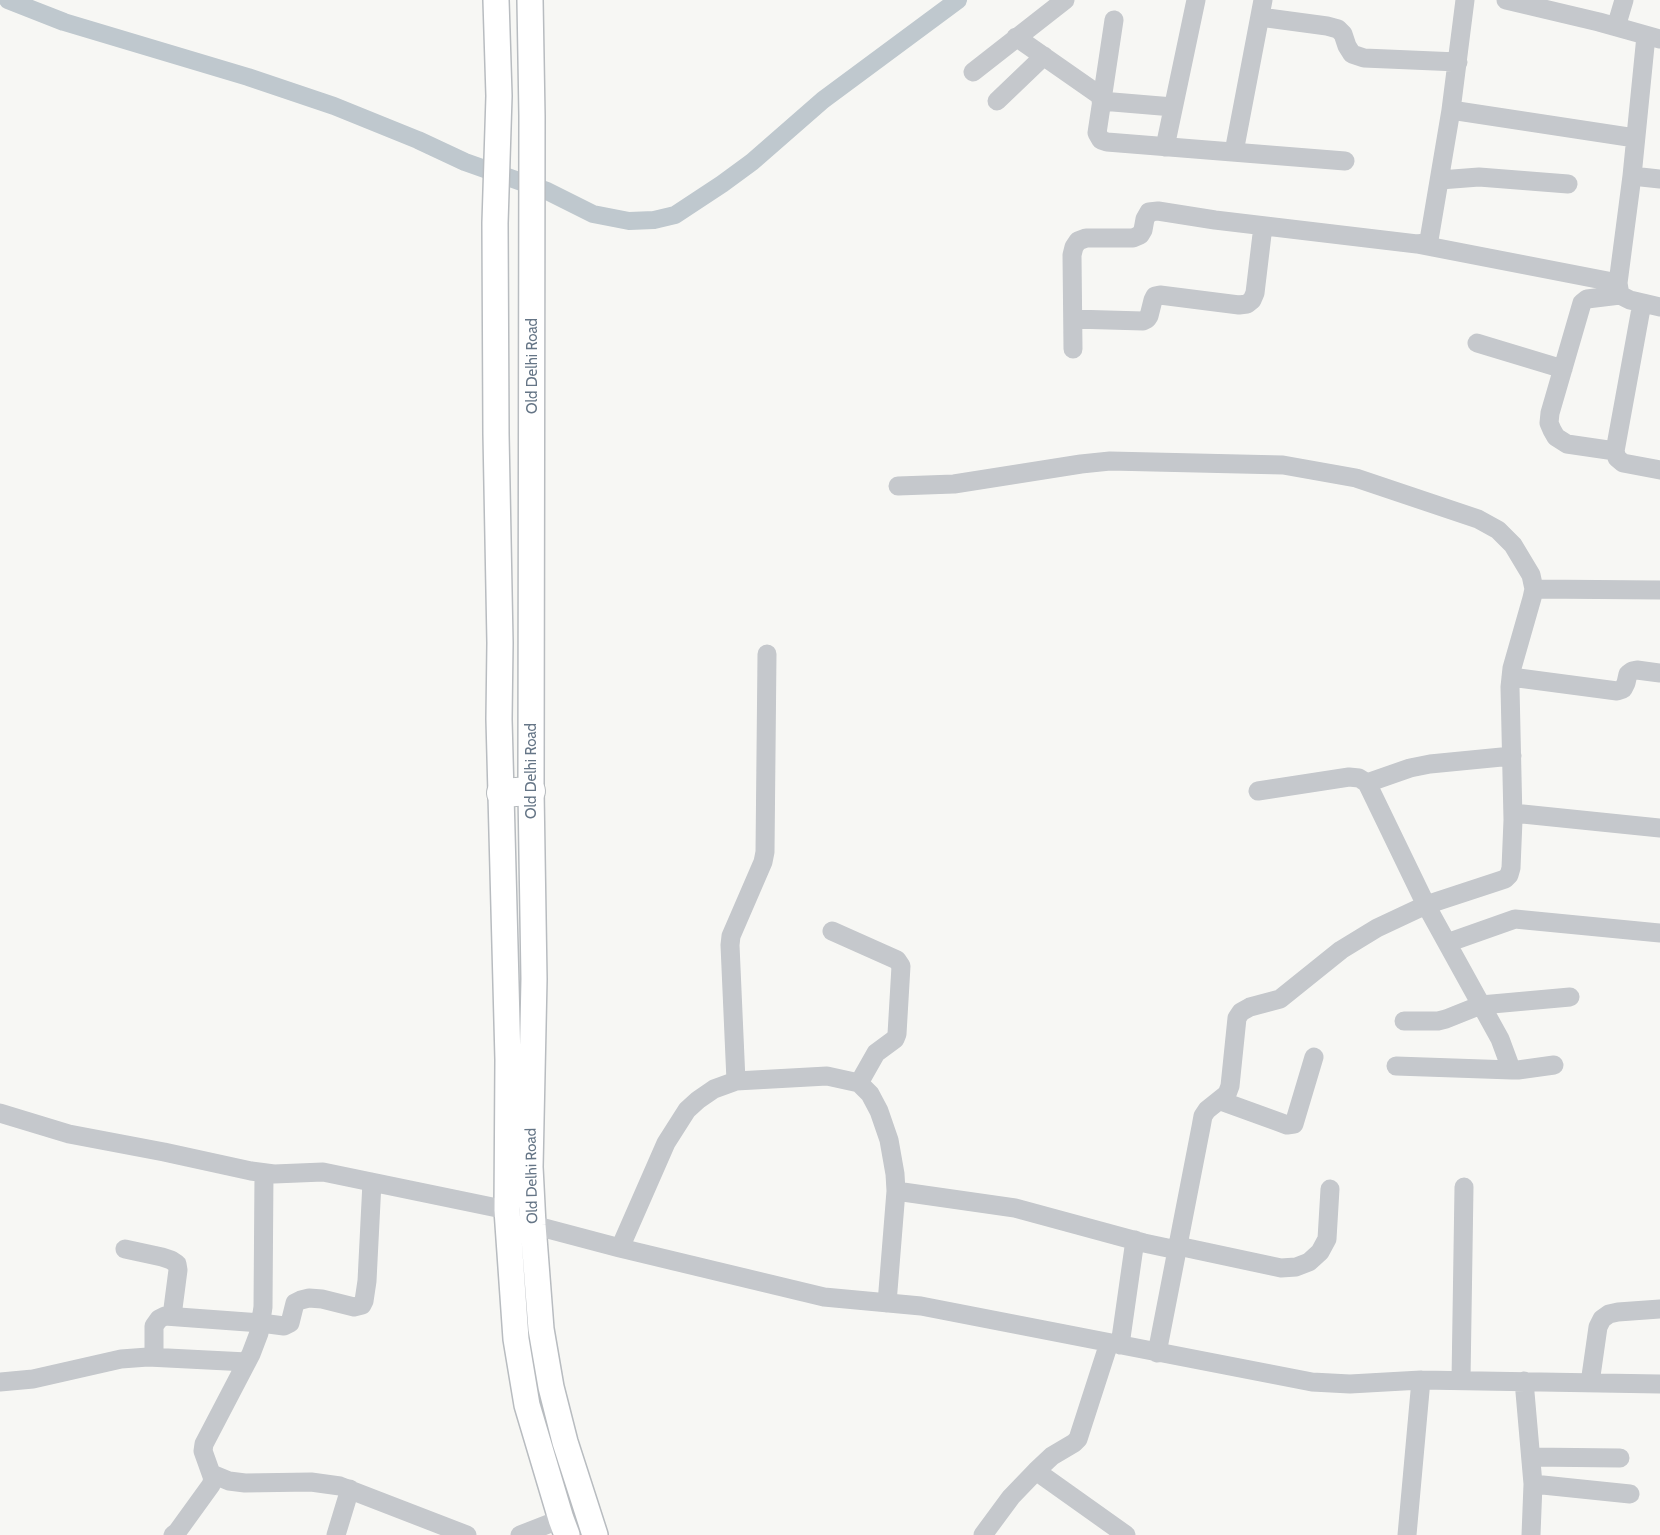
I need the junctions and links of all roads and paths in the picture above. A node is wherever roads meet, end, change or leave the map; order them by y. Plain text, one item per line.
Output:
1 (496, 0) edge
2 (530, 0) edge
3 (1065, 0) edge
4 (1196, 0) edge
5 (1465, 0) edge
6 (1506, 0) edge
7 (1624, 0) edge
8 (1533, 3) edge
9 (1258, 5) edge
10 (1114, 20) dead end
11 (1616, 27) junction
12 (1016, 37) junction
13 (1653, 37) edge
14 (1044, 56) junction
15 (1458, 62) junction
16 (973, 72) dead end
17 (1102, 99) junction
18 (997, 101) dead end
19 (1173, 107) junction
20 (1451, 110) junction
21 (1635, 138) junction
22 (1165, 147) junction
23 (1234, 152) junction
24 (1344, 161) dead end
25 (1632, 176) junction
26 (1660, 179) edge
27 (1440, 180) junction
28 (1568, 184) dead end
29 (1263, 226) junction
30 (1417, 244) junction
31 (1618, 289) junction
32 (1651, 305) edge
33 (1073, 320) junction
34 (1477, 343) dead end
35 (1074, 349) dead end
36 (1563, 369) junction
37 (1615, 451) junction
38 (1660, 470) edge
39 (898, 486) dead end
40 (1534, 589) junction
41 (1660, 590) edge
42 (767, 654) dead end
43 (1660, 673) edge
44 (1511, 677) junction
45 (1512, 756) junction
46 (1367, 783) junction
47 (532, 791) junction
48 (1258, 791) dead end
49 (501, 793) junction
50 (1513, 812) junction
51 (1660, 828) edge
52 (1426, 905) junction
53 (832, 931) dead end
54 (1660, 933) edge
55 (1447, 943) junction
56 (1570, 997) dead end
57 (1481, 1005) junction
58 (1404, 1021) dead end
59 (1314, 1057) dead end
60 (1554, 1065) dead end
61 (1396, 1066) dead end
62 (1512, 1070) junction
63 (736, 1081) junction
64 (859, 1083) junction
65 (1221, 1101) junction
66 (0, 1113) edge
67 (264, 1173) junction
68 (372, 1182) junction
69 (1464, 1187) dead end
70 (1330, 1189) dead end
71 (896, 1191) junction
72 (507, 1210) junction
73 (533, 1225) junction
74 (1134, 1240) junction
75 (620, 1248) junction
76 (1177, 1248) junction
77 (125, 1249) dead end
78 (887, 1303) junction
79 (1660, 1309) edge
80 (172, 1316) junction
81 (261, 1323) junction
82 (1114, 1344) junction
83 (1157, 1353) junction
84 (154, 1357) junction
85 (247, 1362) junction
86 (1422, 1380) junction
87 (1461, 1380) junction
88 (1524, 1381) junction
89 (0, 1382) edge
90 (1590, 1383) junction
91 (1660, 1384) edge
92 (1531, 1457) junction
93 (1620, 1458) dead end
94 (1036, 1471) junction
95 (212, 1474) junction
96 (1533, 1484) junction
97 (350, 1489) junction
98 (1630, 1494) dead end
99 (564, 1527) edge
100 (173, 1535) edge
101 (336, 1535) edge
102 (467, 1535) edge
103 (520, 1535) edge
104 (595, 1535) edge
105 (983, 1535) edge
106 (1126, 1535) edge
107 (1407, 1535) edge
108 (1531, 1535) edge

1 - 49 main road, Old Delhi Road
2 - 47 main road, Old Delhi Road
3 - 12 street
4 - 19 street
5 - 15 street
6 - 8 street
7 - 11 street
8 - 11 street
9 - 15 street
9 - 23 street
10 - 17 street
11 - 13 street
12 - 14 street
12 - 16 street
13 - 21 street
14 - 17 street
14 - 18 street
15 - 20 street
17 - 19 street
17 - 22 street
19 - 22 street
20 - 21 street
20 - 27 street
21 - 25 street
22 - 23 street
23 - 24 street
25 - 26 street
25 - 31 street
27 - 28 street
27 - 30 street
29 - 30 street
29 - 33 street
29 - 33 street
30 - 31 street
31 - 32 street
31 - 36 street
32 - 37 street
33 - 35 street
34 - 36 street
36 - 37 street
37 - 38 street
39 - 40 street
40 - 41 street
40 - 44 street
42 - 63 street
43 - 44 street
44 - 45 street
45 - 46 street
45 - 50 street
46 - 48 street
46 - 52 street
47 - 49 highway
47 - 73 main road, Old Delhi Road
49 - 72 main road, Old Delhi Road
50 - 51 street
50 - 52 street
52 - 55 street
52 - 65 street
53 - 64 street
54 - 55 street
55 - 57 street
56 - 57 street
57 - 58 street
57 - 62 street
59 - 65 street
60 - 62 street
61 - 62 street
63 - 64 street
63 - 75 street
64 - 71 street
65 - 76 street
66 - 67 street
67 - 68 street
67 - 81 street
68 - 72 street
68 - 81 street
69 - 87 street
70 - 76 street
71 - 74 street
71 - 78 street
72 - 99 main road, Old Delhi Road
73 - 75 street
73 - 104 main road, Old Delhi Road
74 - 76 street
74 - 82 street
75 - 78 street
76 - 83 street
77 - 80 street
78 - 82 street
79 - 90 street
80 - 81 street
80 - 84 street
81 - 85 street
82 - 83 street
82 - 94 street
83 - 86 street
84 - 85 street
84 - 89 street
85 - 95 street
86 - 87 street
86 - 107 street
87 - 88 street
88 - 90 street
88 - 92 street
90 - 91 street
92 - 93 street
92 - 96 street
94 - 105 street
94 - 106 street
95 - 97 street
95 - 100 street
96 - 98 street
96 - 108 street
97 - 101 street
97 - 102 street
99 - 103 street

